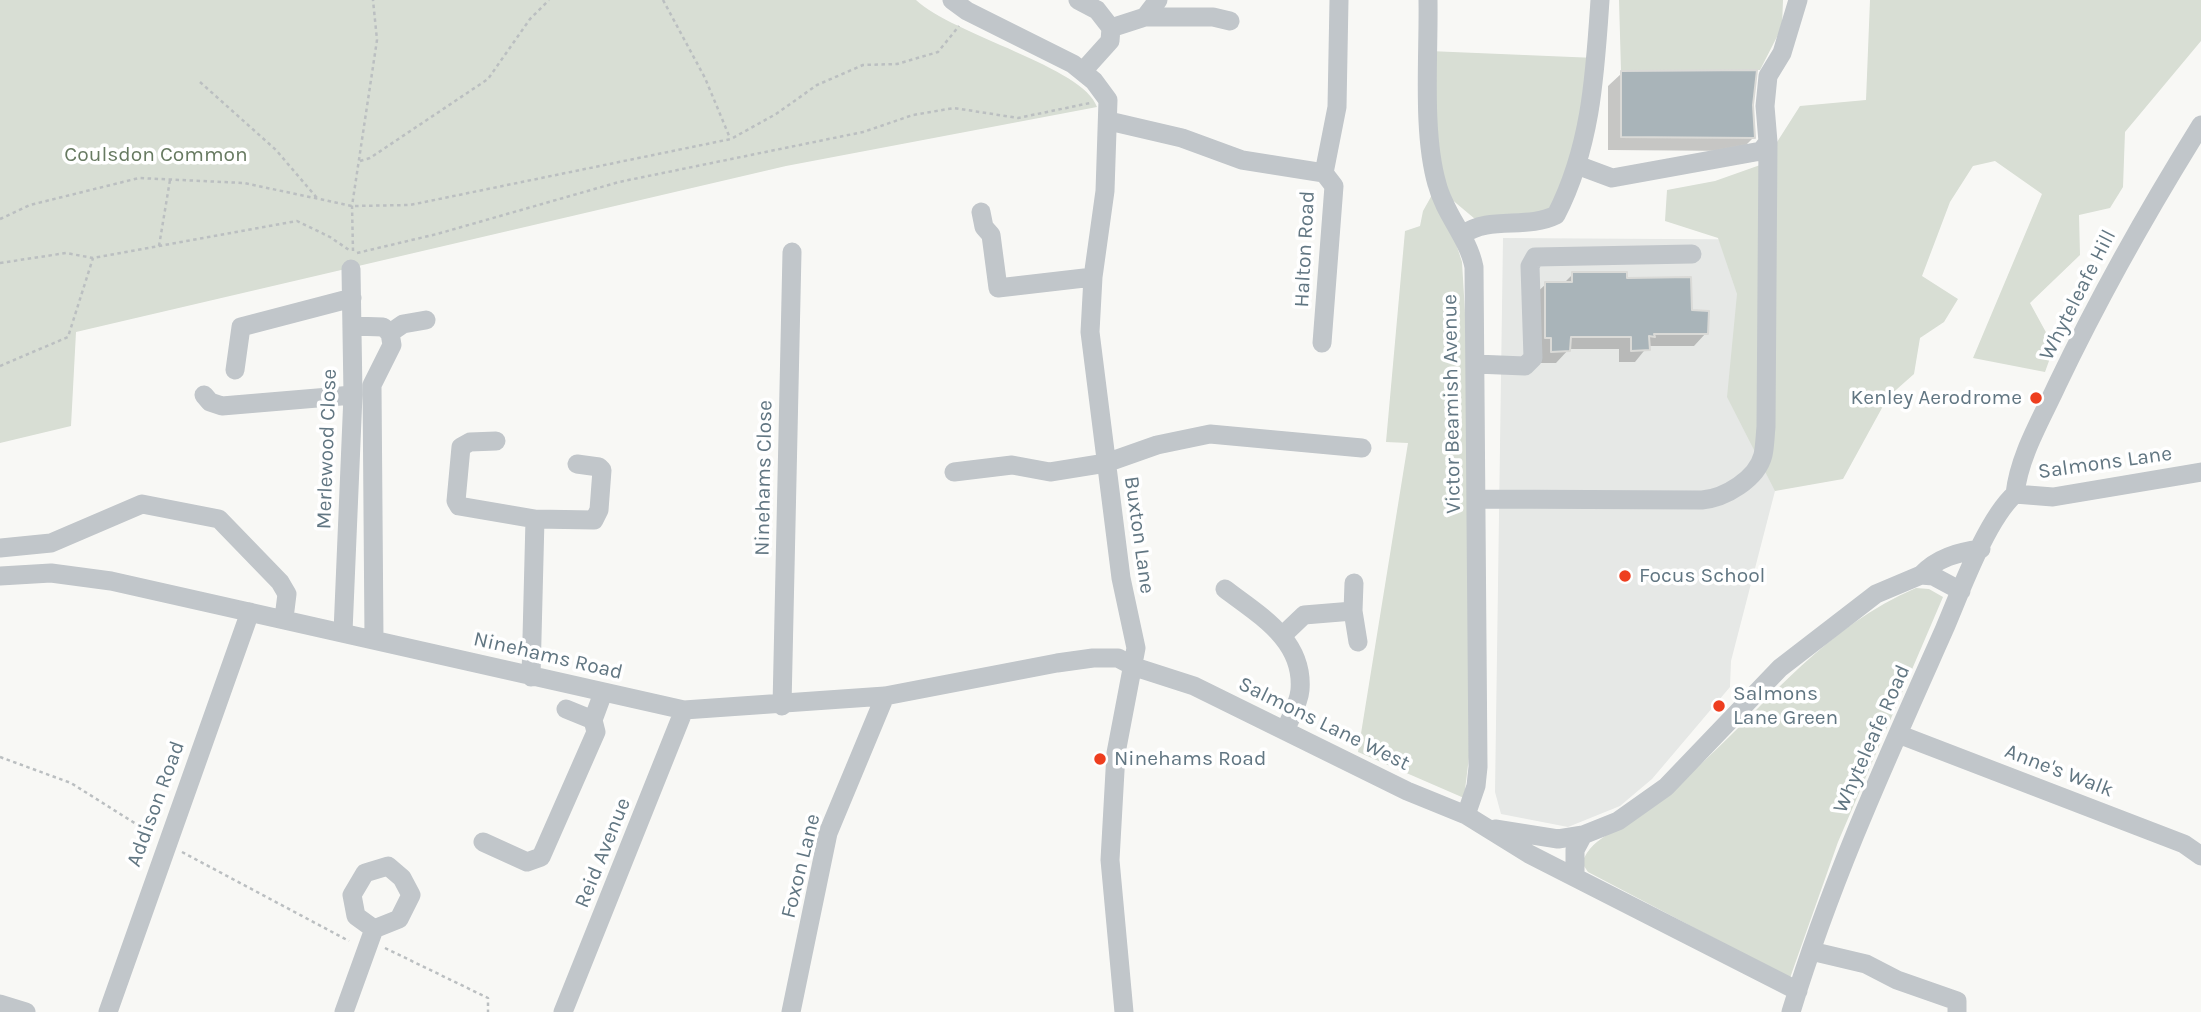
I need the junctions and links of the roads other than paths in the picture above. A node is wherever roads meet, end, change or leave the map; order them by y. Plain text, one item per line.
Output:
1 (1078, 0) edge
2 (1158, 0) edge
3 (1339, 0) edge
4 (1428, 0) edge
5 (1600, 0) edge
6 (1798, 0) edge
7 (960, 6) edge
8 (1144, 17) junction
9 (1230, 21) dead end
10 (1111, 28) junction
11 (1083, 71) junction
12 (1109, 121) junction
13 (2201, 125) edge
14 (1768, 142) junction
15 (1577, 165) junction
16 (1324, 173) junction
17 (981, 212) dead end
18 (1462, 236) junction
19 (792, 251) dead end
20 (1692, 254) dead end
21 (352, 261) road end
22 (1093, 277) junction
23 (352, 298) junction
24 (426, 320) dead end
25 (353, 326) junction
26 (390, 333) junction
27 (1322, 343) dead end
28 (1475, 364) junction
29 (235, 370) dead end
30 (204, 395) dead end
31 (353, 395) junction
32 (496, 441) dead end
33 (1362, 448) dead end
34 (1107, 463) junction
35 (577, 464) dead end
36 (954, 472) dead end
37 (2201, 472) edge
38 (2015, 494) junction
39 (1476, 499) junction
40 (535, 519) junction
41 (0, 548) edge
42 (1981, 549) junction
43 (1921, 575) junction
44 (0, 576) edge
45 (1354, 583) dead end
46 (1225, 589) dead end
47 (1961, 591) junction
48 (250, 611) junction
49 (1353, 611) junction
50 (284, 618) junction
51 (344, 632) junction
52 (1282, 636) junction
53 (374, 639) junction
54 (1358, 642) dead end
55 (1135, 667) junction
56 (531, 677) junction
57 (603, 693) junction
58 (885, 696) junction
59 (782, 706) junction
60 (566, 709) dead end
61 (684, 710) junction
62 (593, 720) junction
63 (1286, 731) junction
64 (1898, 734) junction
65 (1466, 815) junction
66 (1490, 828) junction
67 (1583, 835) junction
68 (483, 842) dead end
69 (2201, 856) edge
70 (1575, 876) junction
71 (372, 935) road end
72 (1811, 951) junction
73 (1798, 991) junction
74 (0, 1004) edge
75 (26, 1012) edge
76 (108, 1012) edge
77 (344, 1012) edge
78 (563, 1012) edge
79 (790, 1012) edge
80 (1124, 1012) edge
81 (1791, 1012) edge
82 (1956, 1012) edge

1 - 10 street
2 - 8 street
3 - 16 street
4 - 18 street, Victor Beamish Avenue
5 - 15 street
6 - 14 street
7 - 11 street
8 - 9 street
8 - 10 street
10 - 11 street
11 - 12 street, Buxton Lane
12 - 16 street, Halton Road
12 - 22 street, Buxton Lane
13 - 38 street, Whyteleafe Hill
14 - 15 street
14 - 39 street
15 - 18 street
16 - 27 street, Halton Road
17 - 22 street
18 - 28 street, Victor Beamish Avenue
19 - 59 street, Ninehams Close
20 - 28 street
21 - 23 street, Merlewood Close
22 - 34 street, Buxton Lane
23 - 25 street, Merlewood Close
23 - 29 street
24 - 26 street
25 - 26 street
25 - 31 street, Merlewood Close
26 - 53 street
28 - 39 street, Victor Beamish Avenue
30 - 31 street
31 - 51 street, Merlewood Close
32 - 40 street
33 - 34 street
34 - 36 street
34 - 55 street, Buxton Lane
35 - 40 street
37 - 38 street, Salmons Lane
38 - 42 street, Whyteleafe Road
39 - 65 street, Victor Beamish Avenue
40 - 56 street
41 - 50 street
42 - 43 street
42 - 47 street, Whyteleafe Road
43 - 47 street
43 - 67 street
44 - 48 street, Ninehams Road
45 - 49 street
46 - 52 street
47 - 64 street, Whyteleafe Road
48 - 50 street, Ninehams Road
48 - 76 street, Addison Road
49 - 52 street
49 - 54 street
50 - 51 street, Ninehams Road
51 - 53 street, Ninehams Road
52 - 63 street
53 - 56 street, Ninehams Road
55 - 58 street, Ninehams Road
55 - 63 street, Salmons Lane West
55 - 80 street, Buxton Lane
56 - 57 street, Ninehams Road
57 - 61 street, Ninehams Road
57 - 62 street
58 - 59 street, Ninehams Road
58 - 79 street, Foxon Lane
59 - 61 street, Ninehams Road
60 - 62 street
61 - 78 street, Reid Avenue
62 - 68 street
63 - 65 street, Salmons Lane West
64 - 69 street, Anne's Walk
64 - 72 street, Whyteleafe Road
65 - 66 street, Salmons Lane West
66 - 67 street, Salmons Lane West
66 - 70 street, Salmons Lane West
67 - 70 street
70 - 73 street, Salmons Lane West
71 - 77 street
72 - 73 street, Whyteleafe Road
72 - 82 street
73 - 81 street, Whyteleafe Road
74 - 75 street

